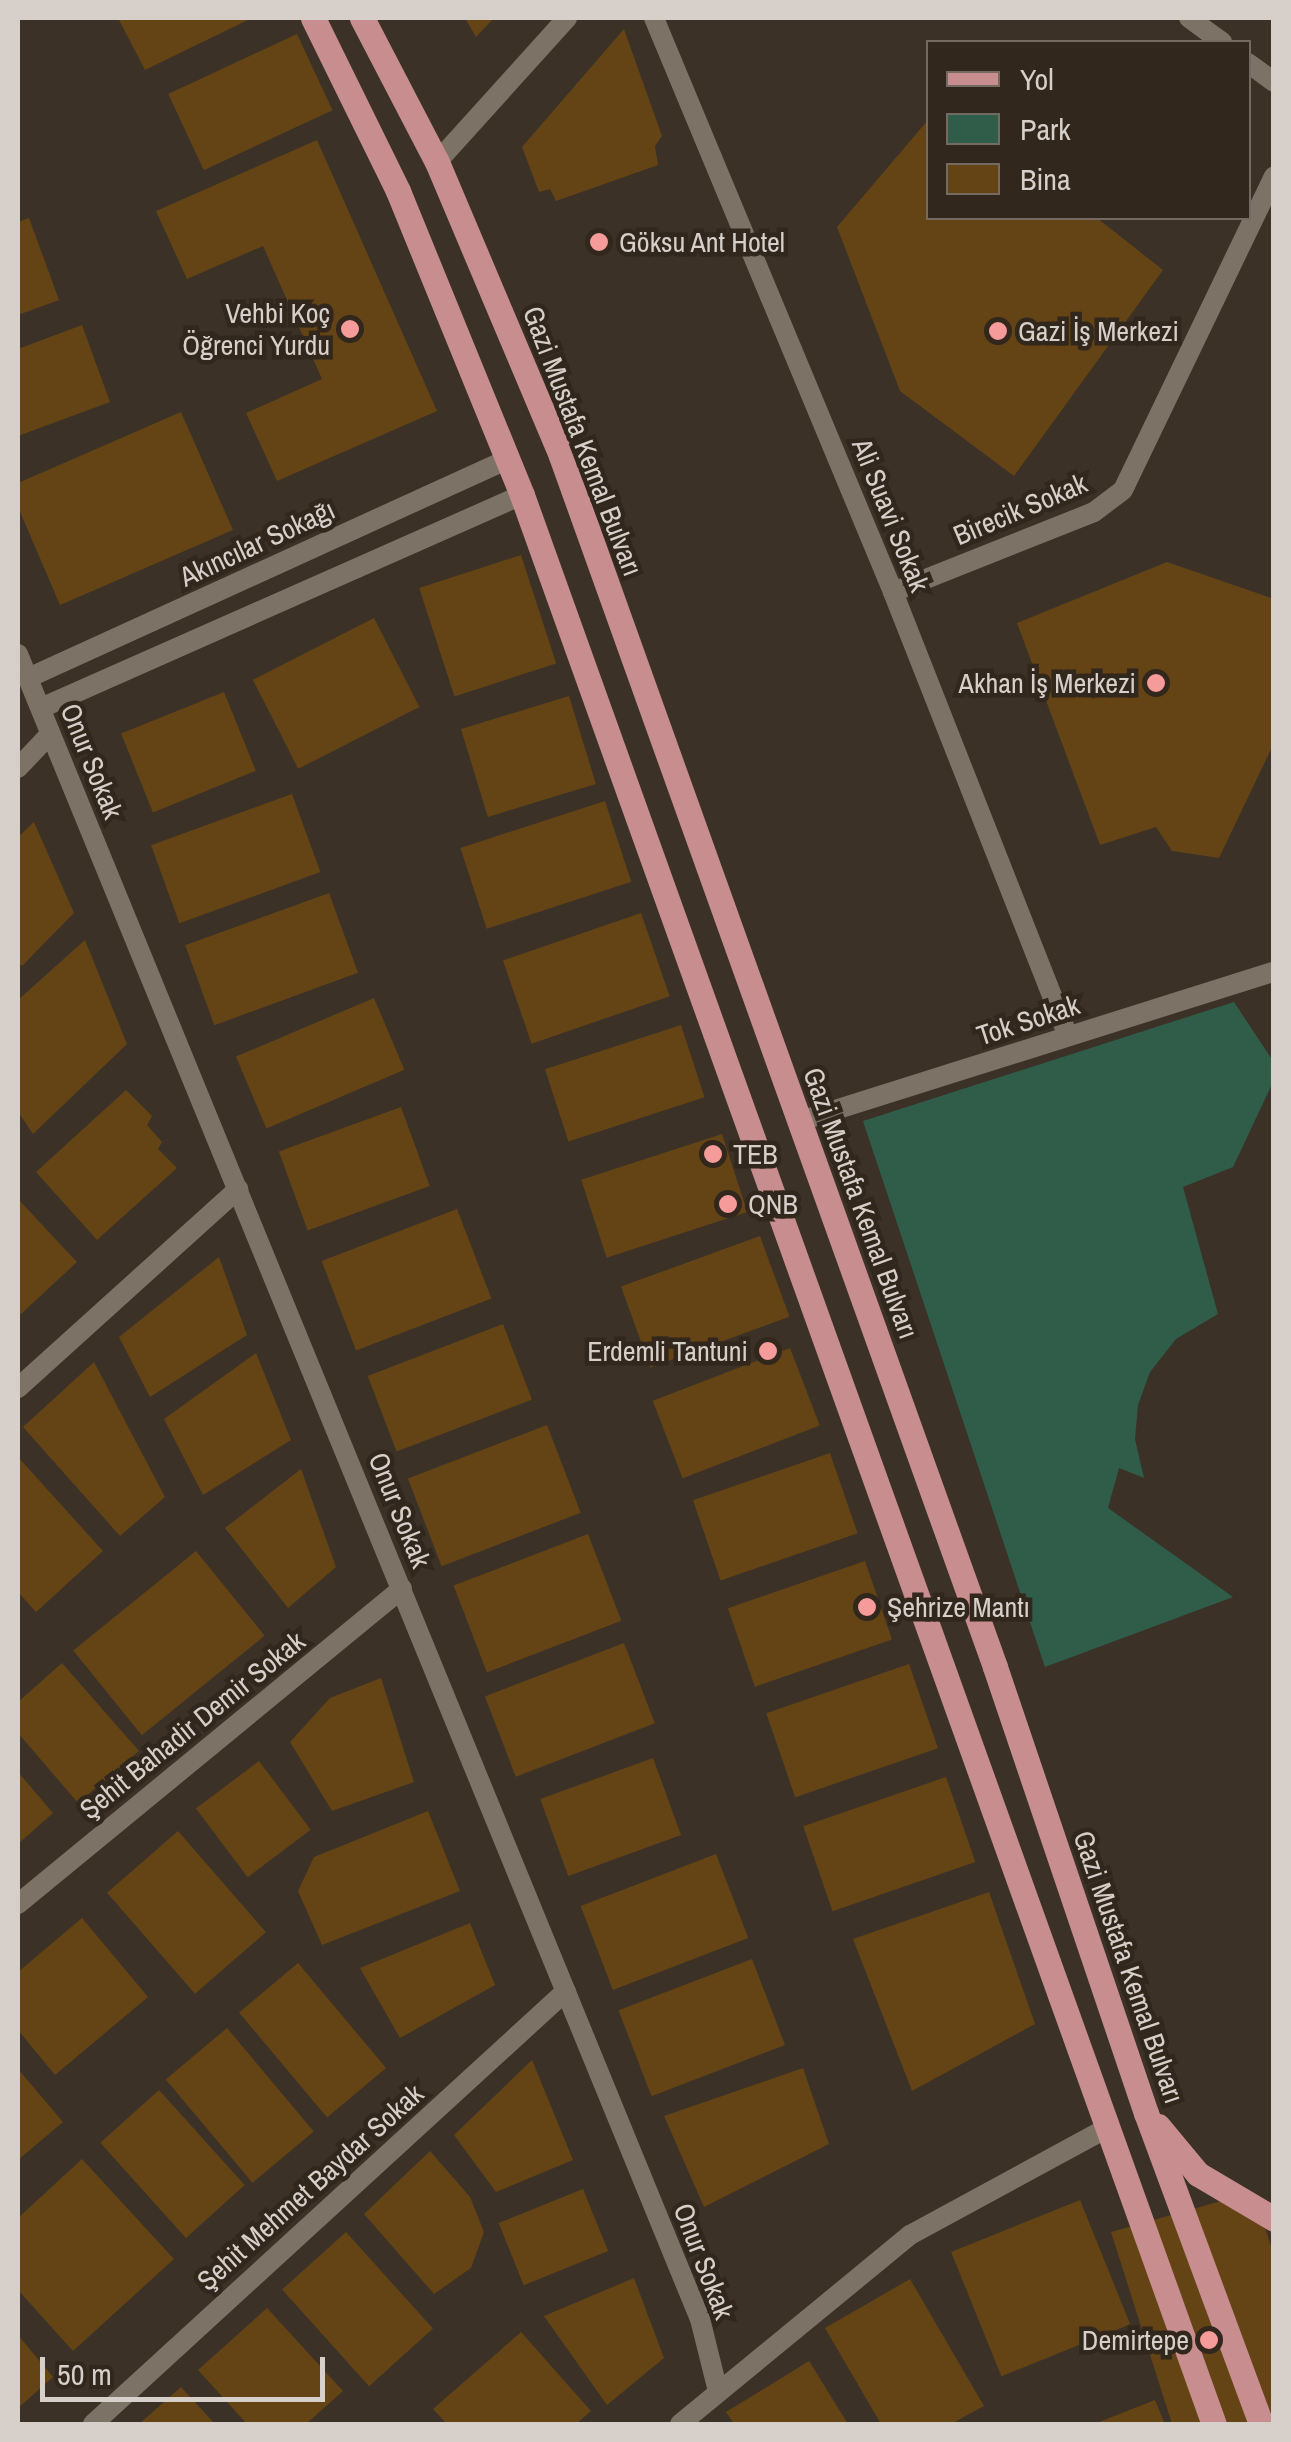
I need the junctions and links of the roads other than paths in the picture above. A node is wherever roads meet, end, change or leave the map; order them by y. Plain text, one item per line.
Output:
1 (314, 18) edge
2 (362, 18) edge
3 (567, 18) edge
4 (654, 18) edge
5 (1189, 18) edge
6 (1219, 40) edge
7 (1251, 65) edge
8 (1274, 82) edge
9 (438, 162) junction
10 (1274, 176) edge
11 (508, 459) junction
12 (522, 495) junction
13 (893, 592) junction
14 (18, 654) edge
15 (28, 678) junction
16 (41, 708) junction
17 (50, 734) junction
18 (18, 768) edge
19 (1274, 972) edge
20 (1068, 1036) junction
21 (800, 1122) junction
22 (238, 1190) junction
23 (18, 1388) edge
24 (402, 1589) junction
25 (18, 1904) edge
26 (566, 1991) junction
27 (1146, 2113) junction
28 (1109, 2126) junction
29 (1274, 2218) edge
30 (718, 2392) junction
31 (93, 2424) edge
32 (680, 2424) edge
33 (1214, 2424) edge
34 (1261, 2424) edge

1 - 11 main road
2 - 9 main road, Gazi Mustafa Kemal Bulvarı
3 - 9 street
4 - 13 street, Ali Suavi Sokak
5 - 6 street
7 - 8 street
9 - 21 main road, Gazi Mustafa Kemal Bulvarı
10 - 13 street, Birecik Sokak
11 - 12 main road
11 - 15 street, Akıncılar Sokağı
12 - 16 street
12 - 28 main road
13 - 20 street, Ali Suavi Sokak
14 - 15 street, Onur Sokak
15 - 16 street, Onur Sokak
16 - 17 street, Onur Sokak
17 - 18 street
17 - 22 street, Onur Sokak
19 - 20 street, Tok Sokak
20 - 21 street, Tok Sokak
21 - 27 main road, Gazi Mustafa Kemal Bulvarı
22 - 23 street
22 - 24 street, Onur Sokak
24 - 25 street, Şehit Bahadir Demir Sokak
24 - 26 street, Onur Sokak
26 - 30 street, Onur Sokak
26 - 31 street, Şehit Mehmet Baydar Sokak
27 - 29 main road
27 - 34 main road, Gazi Mustafa Kemal Bulvarı
28 - 30 street
28 - 33 main road
30 - 32 street

